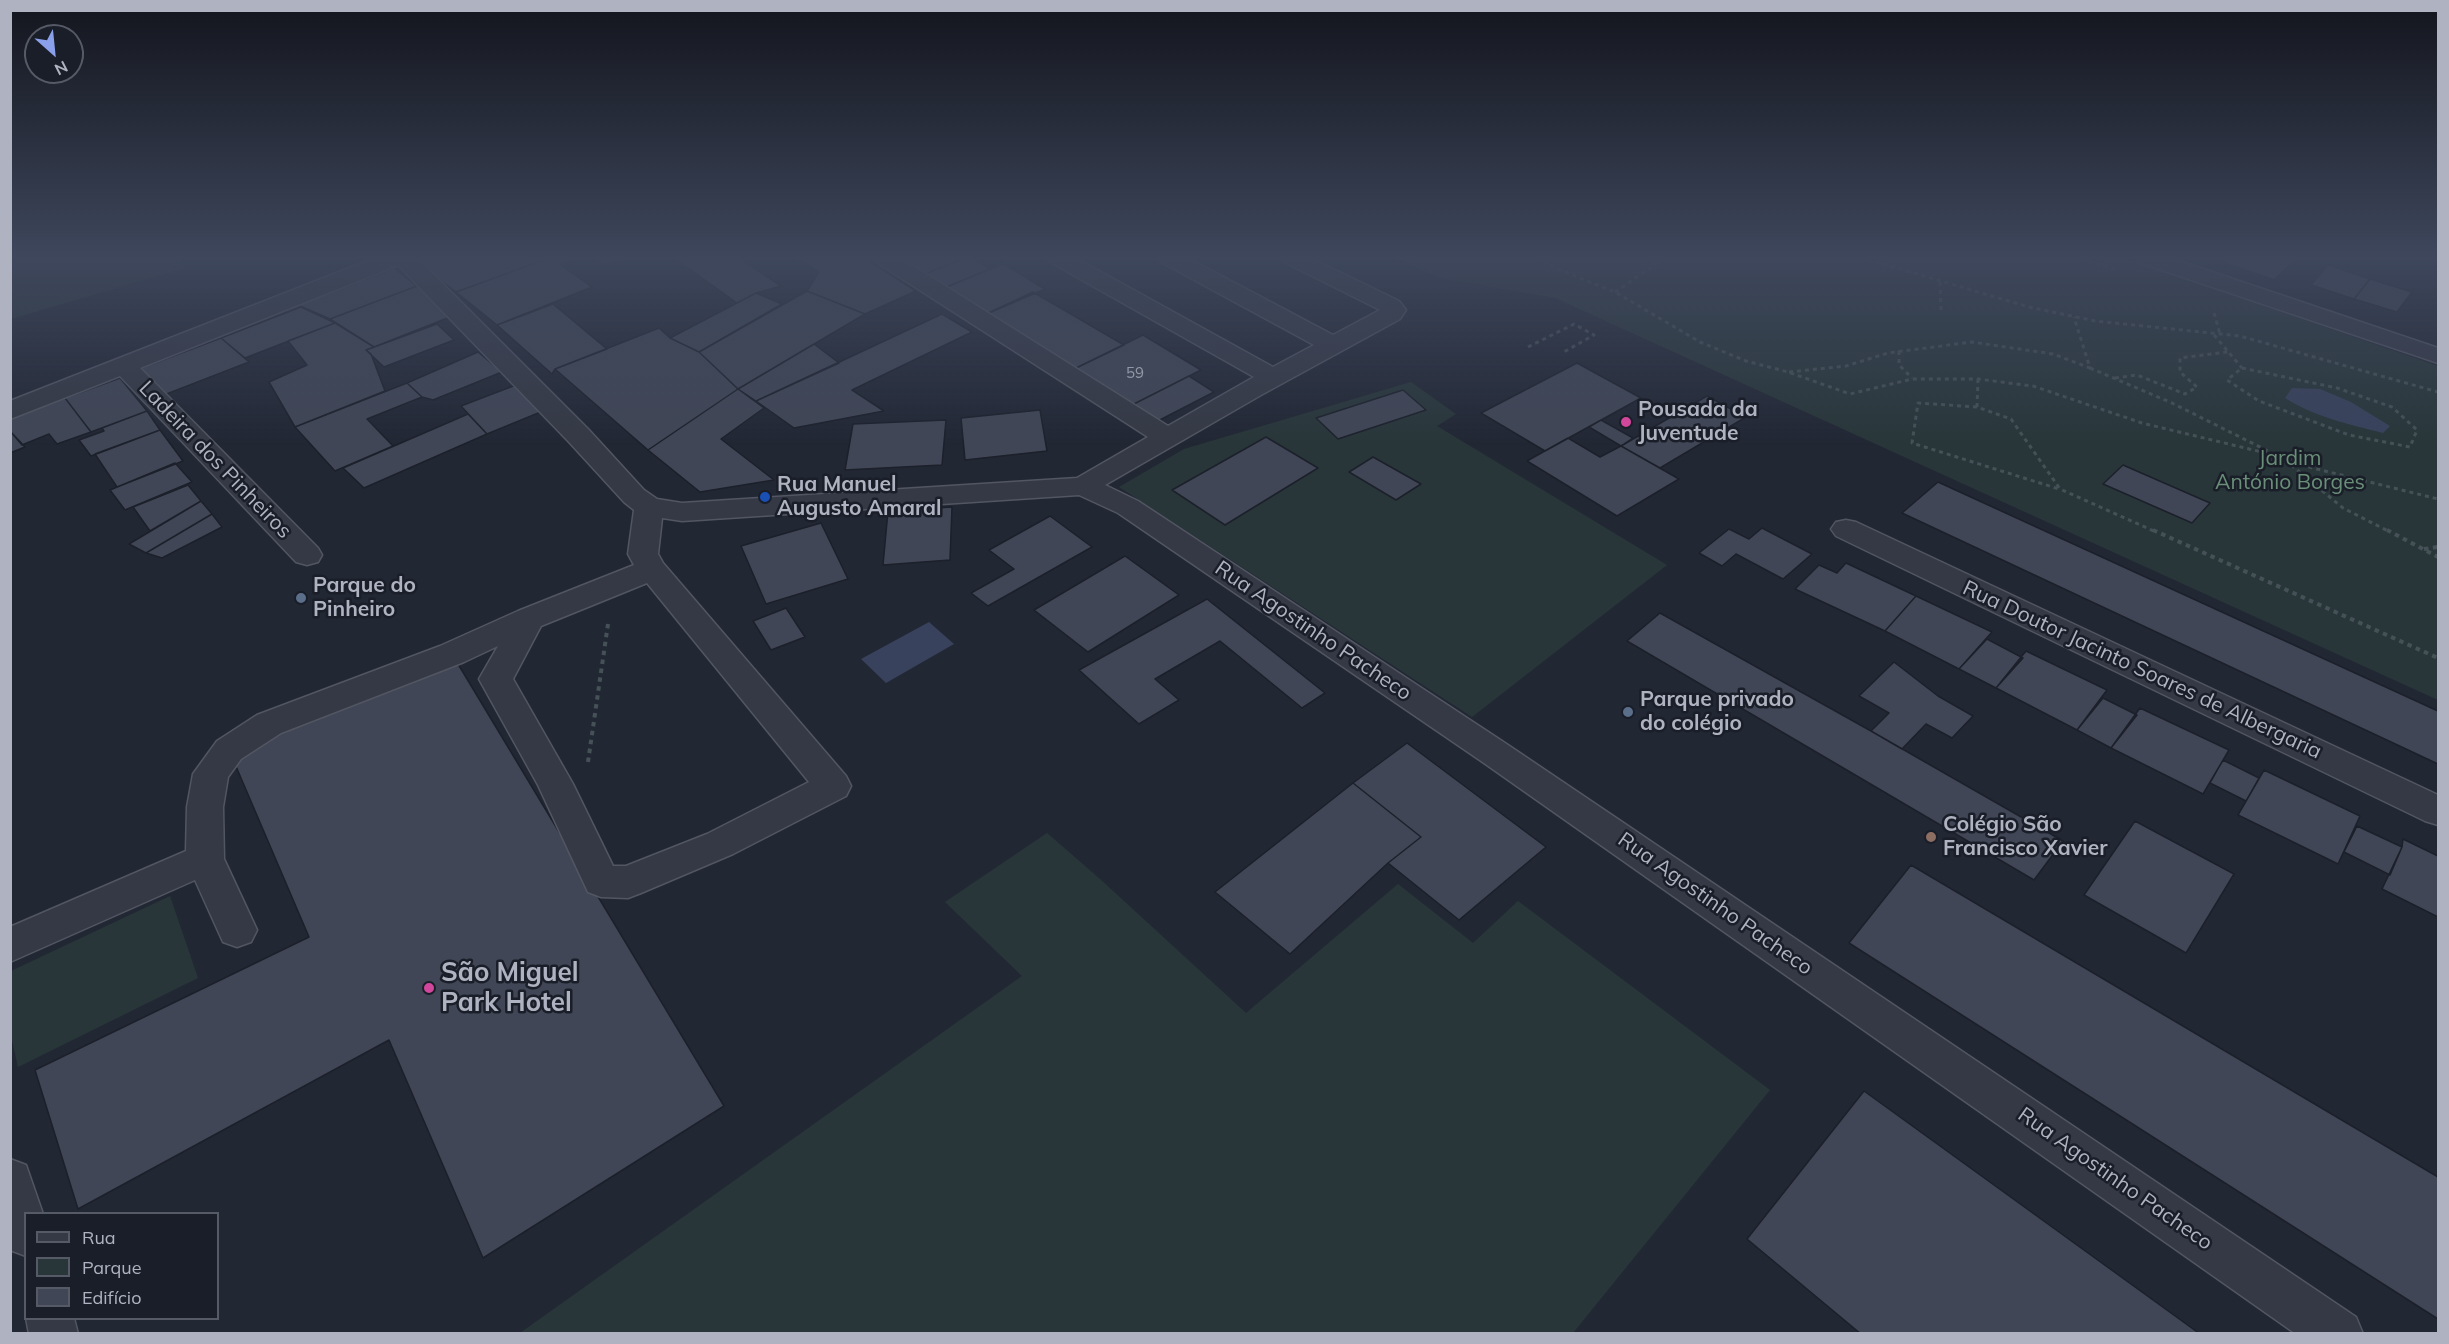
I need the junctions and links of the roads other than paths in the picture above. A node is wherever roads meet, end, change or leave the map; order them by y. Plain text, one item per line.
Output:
1 (238, 320) edge
2 (465, 320) edge
3 (983, 320) edge
4 (1170, 320) edge
5 (1285, 320) edge
6 (1381, 320) edge
7 (2333, 320) edge
8 (1334, 346) junction
9 (2439, 356) edge
10 (123, 365) junction
11 (1274, 378) junction
12 (10, 411) edge
13 (1167, 437) junction
14 (1083, 486) junction
15 (649, 507) junction
16 (1846, 529) dead end
17 (307, 555) dead end
18 (652, 569) junction
19 (529, 619) junction
20 (2439, 811) edge
21 (206, 859) junction
22 (237, 930) dead end
23 (10, 945) edge
24 (10, 1181) edge
25 (24, 1226) edge
26 (2339, 1334) edge

1 - 10 street
2 - 15 street
3 - 13 street
4 - 11 street
5 - 8 street
6 - 8 street
7 - 9 street
8 - 11 street
10 - 12 street
10 - 17 street, Ladeira dos Pinheiros
11 - 13 street
13 - 14 street
14 - 15 street
14 - 26 street, Rua Agostinho Pacheco
15 - 18 street
16 - 20 street, Rua Doutor Jacinto Soares de Albergaria
18 - 19 street
18 - 19 street
19 - 21 street
21 - 22 street
21 - 23 street
24 - 25 street

